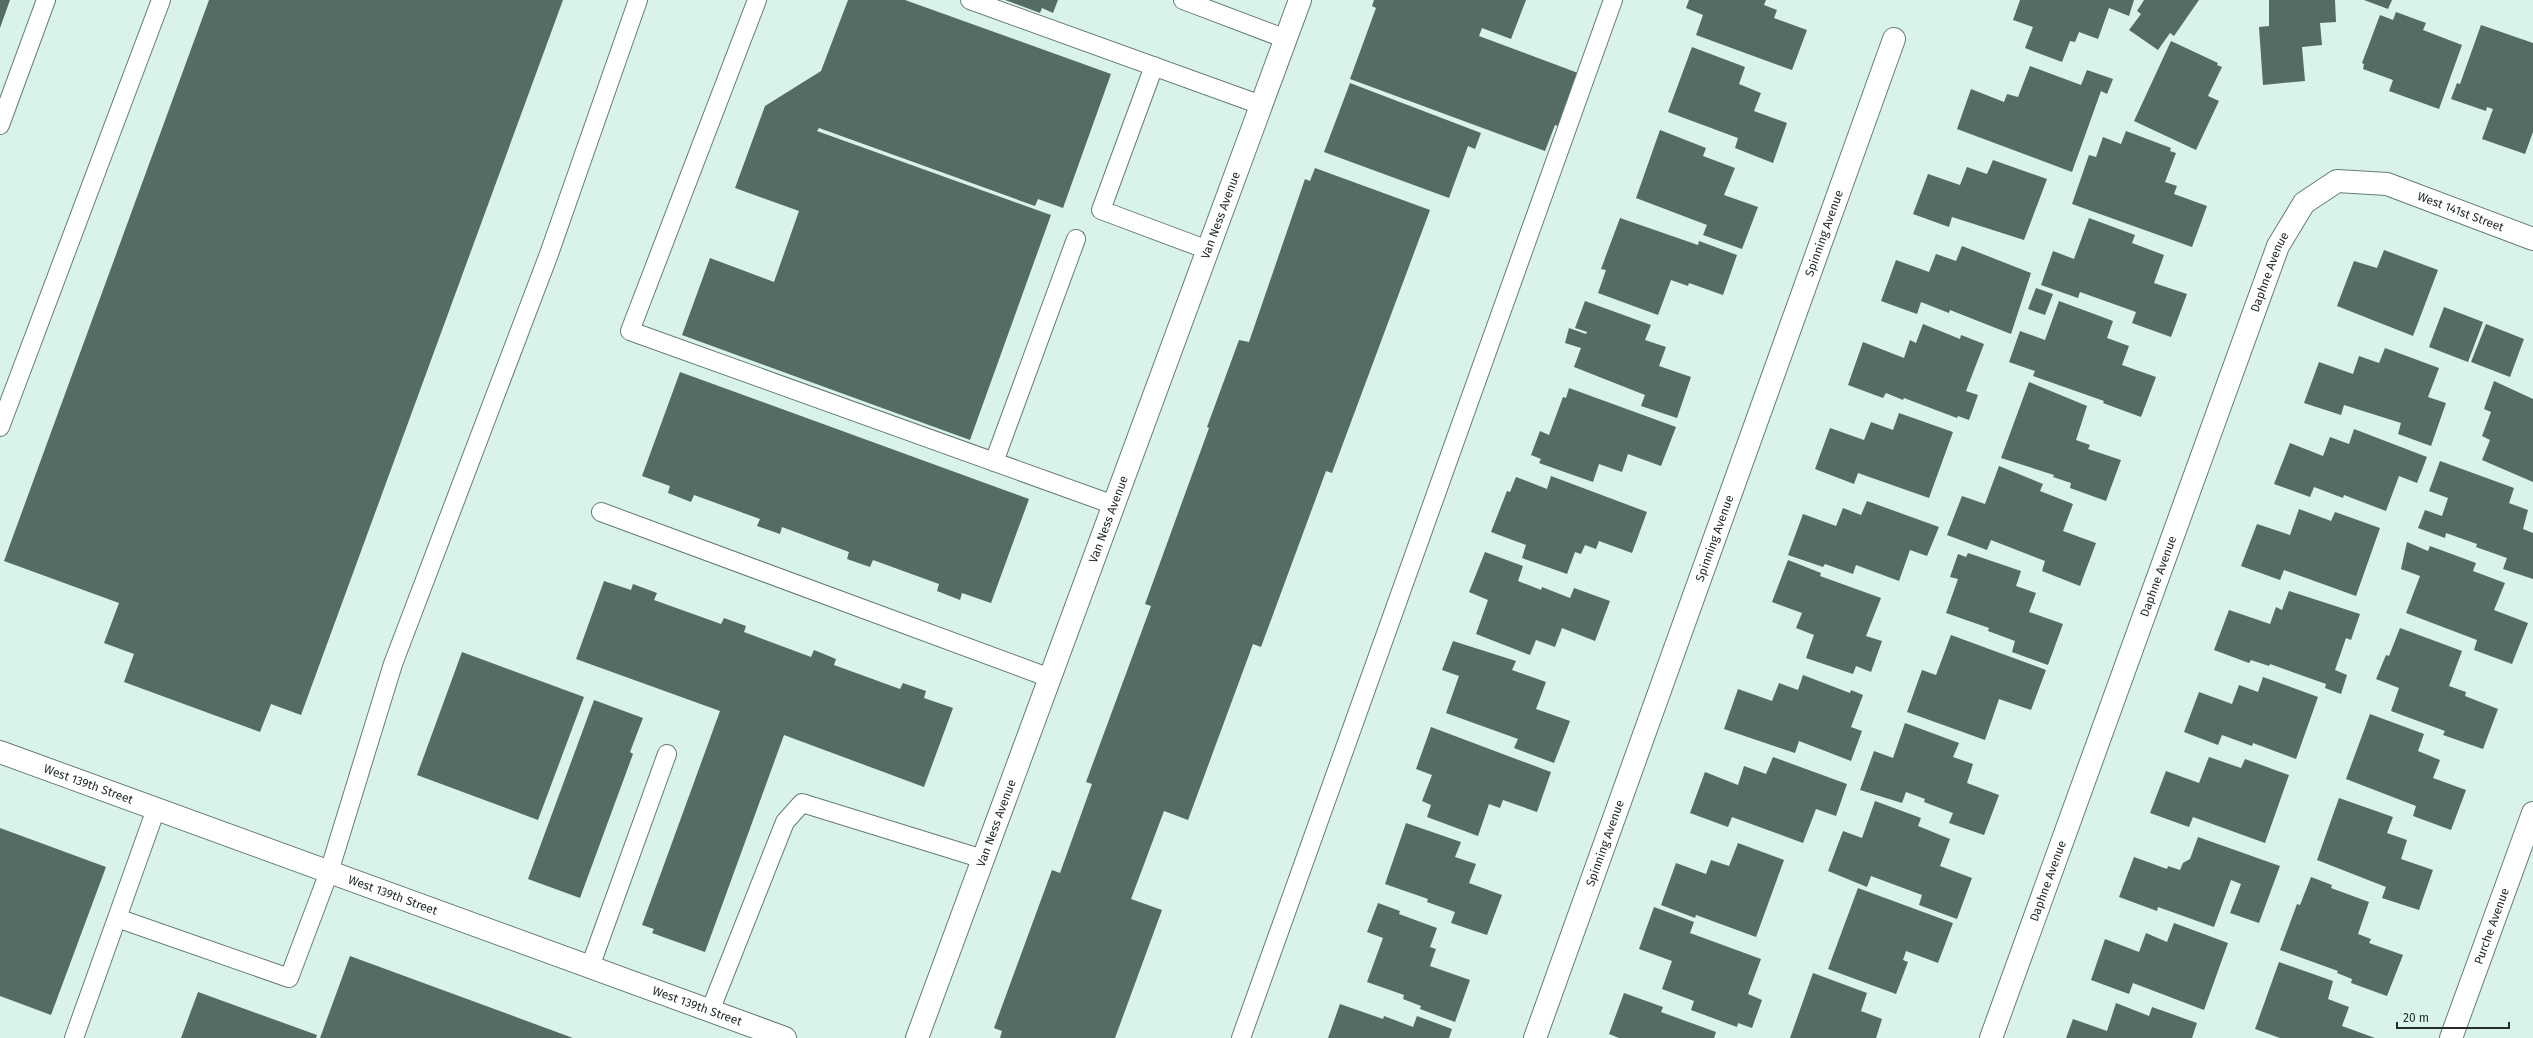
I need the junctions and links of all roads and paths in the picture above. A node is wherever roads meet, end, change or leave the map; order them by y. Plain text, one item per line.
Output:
1 (46, 0) edge
2 (161, 0) edge
3 (638, 0) edge
4 (757, 0) edge
5 (970, 0) edge
6 (1183, 0) edge
7 (1300, 0) edge
8 (1613, 0) edge
9 (1286, 39) junction
10 (1894, 39) dead end
11 (1154, 66) junction
12 (1261, 105) junction
13 (0, 125) edge
14 (2387, 184) joint
15 (1076, 239) dead end
16 (2533, 239) edge
17 (1208, 250) junction
18 (0, 427) edge
19 (994, 462) junction
20 (1114, 505) junction
21 (601, 512) dead end
22 (1050, 678) junction
23 (0, 752) edge
24 (667, 754) dead end
25 (156, 809) junction
26 (2533, 813) edge
27 (983, 859) junction
28 (329, 872) junction
29 (117, 918) junction
30 (590, 967) junction
31 (710, 1011) junction
32 (74, 1038) edge
33 (785, 1038) edge
34 (917, 1038) edge
35 (1242, 1038) edge
36 (1535, 1038) edge
37 (1991, 1038) edge
38 (2450, 1038) edge

1 - 13 lane
2 - 18 lane
3 - 28 lane
4 - 19 lane
5 - 11 lane
6 - 9 lane
7 - 9 street, Van Ness Avenue
8 - 35 lane
9 - 12 street, Van Ness Avenue
10 - 36 street, Spinning Avenue
11 - 12 lane
11 - 17 lane
12 - 17 street, Van Ness Avenue
14 - 16 street, West 141st Street
14 - 37 street, Daphne Avenue
15 - 19 lane
17 - 20 street, Van Ness Avenue
19 - 20 lane
20 - 22 street, Van Ness Avenue
21 - 22 lane
22 - 27 street, Van Ness Avenue
23 - 25 street, West 139th Street
24 - 30 lane
25 - 28 street, West 139th Street
25 - 29 lane
26 - 38 street, Purche Avenue
27 - 31 lane
27 - 34 street, Van Ness Avenue
28 - 29 lane
28 - 30 street, West 139th Street
29 - 32 lane
30 - 31 street, West 139th Street
31 - 33 street, West 139th Street

